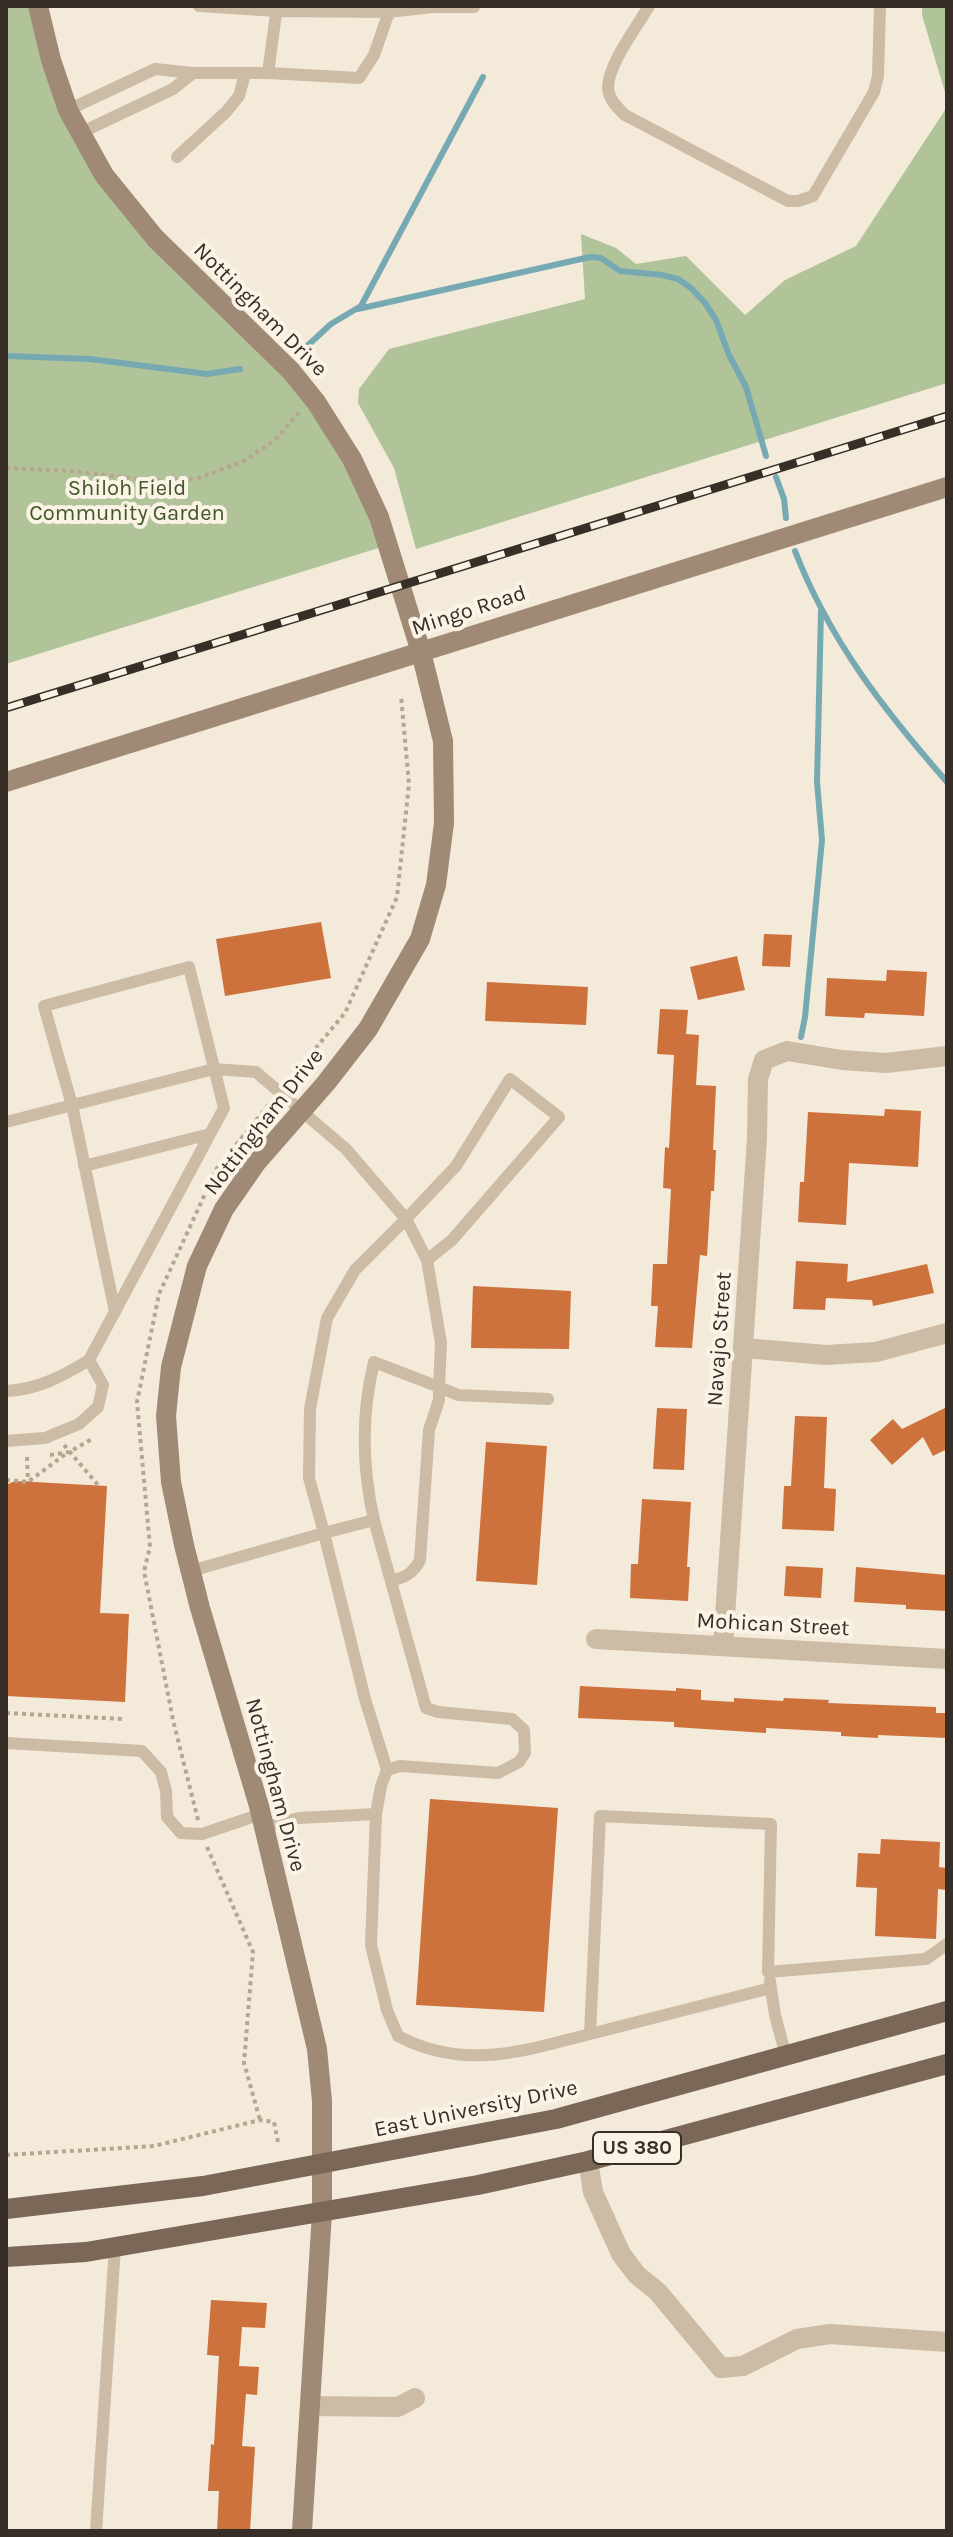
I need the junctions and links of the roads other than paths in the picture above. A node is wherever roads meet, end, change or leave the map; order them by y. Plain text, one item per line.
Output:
1 (38, 6) edge
2 (199, 6) edge
3 (649, 6) edge
4 (880, 6) edge
5 (474, 7) edge
6 (277, 8) edge
7 (389, 12) junction
8 (193, 73) junction
9 (268, 73) junction
10 (245, 74) junction
11 (68, 110) junction
12 (80, 133) junction
13 (177, 157) dead end
14 (947, 487) edge
15 (421, 652) junction
16 (6, 782) edge
17 (947, 1056) edge
18 (214, 1069) junction
19 (72, 1105) junction
20 (302, 1110) junction
21 (6, 1122) edge
22 (210, 1134) junction
23 (84, 1166) junction
24 (406, 1219) junction
25 (427, 1260) junction
26 (115, 1312) junction
27 (947, 1333) edge
28 (744, 1348) junction
29 (89, 1360) junction
30 (439, 1387) junction
31 (6, 1391) edge
32 (548, 1399) dead end
33 (6, 1441) edge
34 (374, 1520) junction
35 (324, 1533) junction
36 (191, 1571) junction
37 (391, 1581) junction
38 (596, 1639) dead end
39 (723, 1646) junction
40 (947, 1659) edge
41 (6, 1743) edge
42 (387, 1770) junction
43 (376, 1814) junction
44 (262, 1821) junction
45 (947, 1944) edge
46 (768, 1972) junction
47 (771, 1988) junction
48 (947, 2011) edge
49 (590, 2034) junction
50 (786, 2056) junction
51 (947, 2064) edge
52 (588, 2161) junction
53 (323, 2165) junction
54 (6, 2209) edge
55 (322, 2213) junction
56 (115, 2247) junction
57 (6, 2257) edge
58 (947, 2342) edge
59 (415, 2398) dead end
60 (311, 2406) junction
61 (96, 2531) edge
62 (302, 2531) edge

1 - 11 street, Nottingham Drive
2 - 6 lane
3 - 4 lane
5 - 7 lane
6 - 7 lane
6 - 9 lane
7 - 9 lane
8 - 10 lane
8 - 11 lane
8 - 12 lane
9 - 10 lane
10 - 13 lane
11 - 12 street, Nottingham Drive
12 - 15 street, Nottingham Drive
14 - 15 street, Mingo Road
15 - 16 street, Mingo Road
15 - 20 street, Nottingham Drive
17 - 28 street, Navajo Street
18 - 19 lane
18 - 19 lane
18 - 20 lane
18 - 22 lane
19 - 21 lane
19 - 23 lane
20 - 24 lane
20 - 36 street, Nottingham Drive
22 - 23 lane
22 - 26 lane
23 - 26 lane
24 - 25 lane
24 - 25 lane
24 - 35 lane
25 - 30 lane
26 - 29 lane
27 - 28 street
28 - 39 street, Navajo Street
29 - 31 lane
29 - 33 lane
30 - 32 lane
30 - 34 lane
30 - 37 lane
34 - 35 lane
34 - 37 lane
35 - 36 lane
35 - 42 lane
36 - 44 street, Nottingham Drive
37 - 42 lane
38 - 39 street, Mohican Street
39 - 40 street, Mohican Street
41 - 44 lane
42 - 43 lane
43 - 44 lane
43 - 49 lane
44 - 53 street, Nottingham Drive
45 - 46 lane
46 - 47 lane
46 - 49 lane
47 - 49 lane
47 - 50 lane
48 - 50 main road, East University Drive / US 380
50 - 53 main road, East University Drive / US 380
51 - 52 main road, US 380
52 - 55 main road, US 380
52 - 58 street
53 - 54 main road, East University Drive / US 380
53 - 55 street, Nottingham Drive
55 - 56 main road, US 380
55 - 60 street, Nottingham Drive
56 - 57 main road, US 380
56 - 61 lane
59 - 60 street
60 - 62 street, Nottingham Drive

